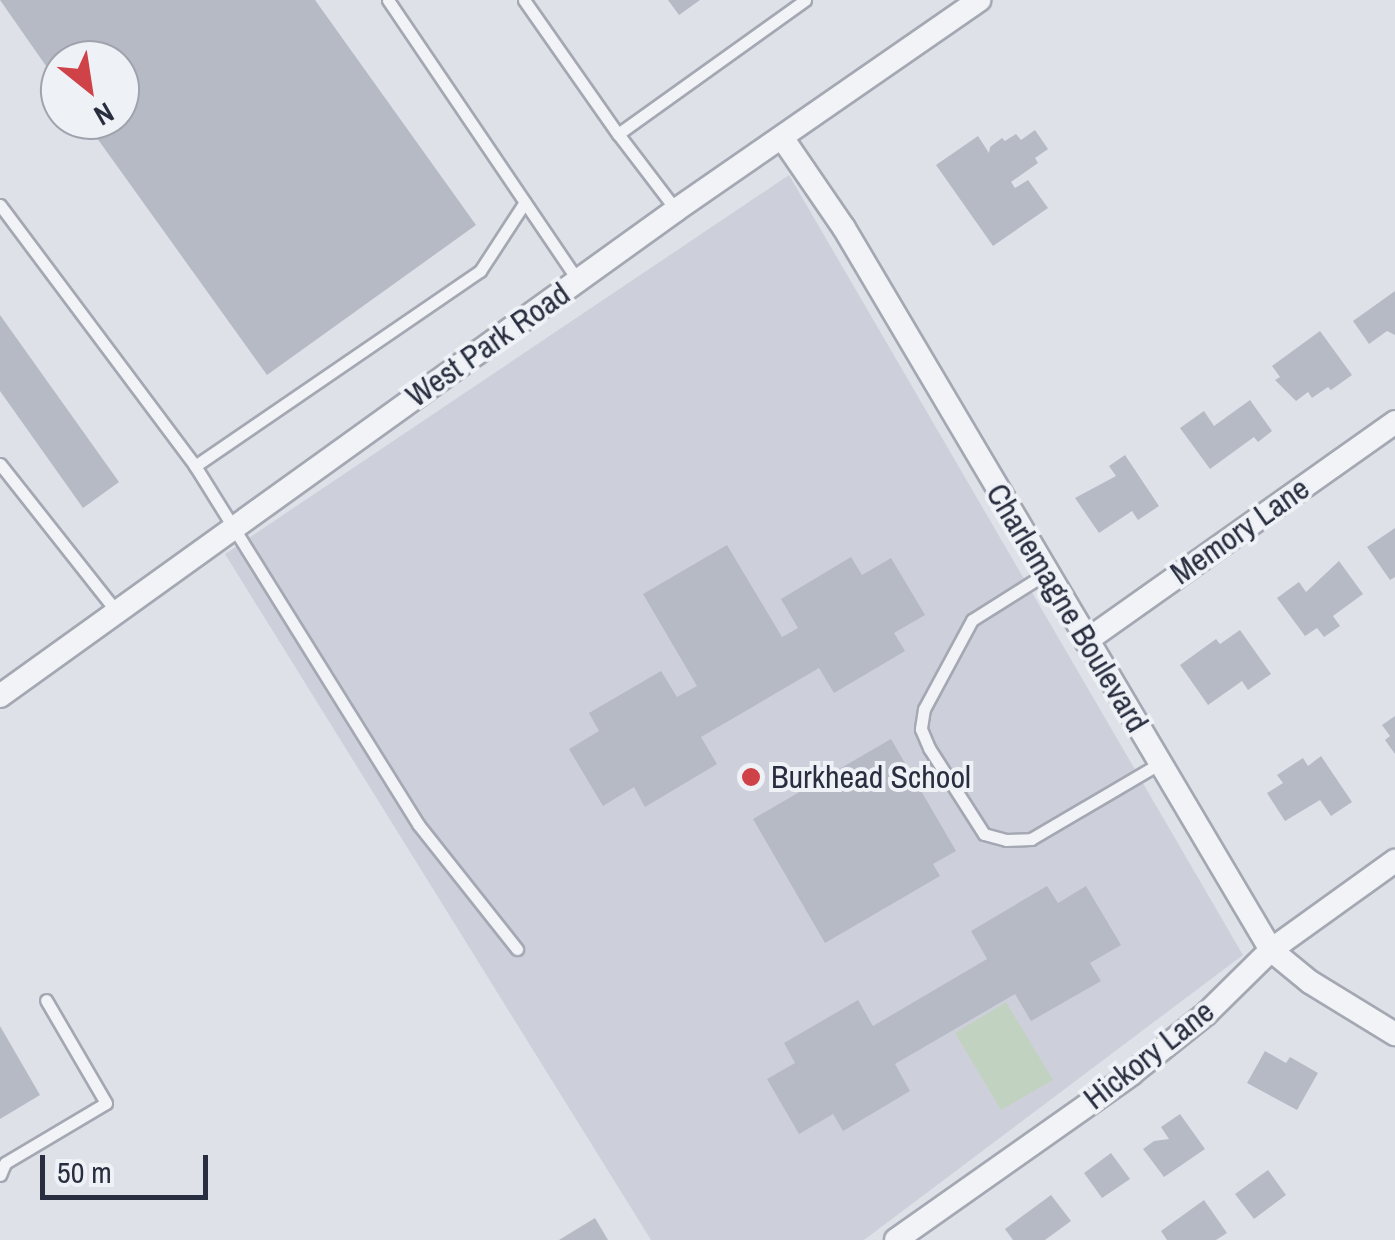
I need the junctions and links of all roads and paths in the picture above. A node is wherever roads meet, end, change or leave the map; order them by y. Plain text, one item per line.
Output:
1 (388, 0) edge
2 (524, 0) edge
3 (805, 0) edge
4 (979, 0) edge
5 (618, 134) junction
6 (783, 139) junction
7 (525, 202) junction
8 (0, 206) edge
9 (676, 210) junction
10 (578, 281) junction
11 (1395, 422) edge
12 (0, 464) edge
13 (195, 466) junction
14 (232, 527) junction
15 (1046, 574) junction
16 (116, 611) junction
17 (1086, 641) junction
18 (0, 696) edge
19 (1160, 764) junction
20 (1395, 861) edge
21 (518, 949) dead end
22 (1271, 950) junction
23 (46, 1000) dead end
24 (1395, 1034) edge
25 (0, 1176) edge
26 (896, 1240) edge

1 - 7 lane
2 - 5 lane
3 - 5 lane
4 - 6 street, West Park Road
5 - 9 lane
6 - 9 street, West Park Road
6 - 15 street, Charlemagne Boulevard
7 - 10 lane
7 - 13 lane
8 - 13 lane
9 - 10 street, West Park Road
10 - 14 street, West Park Road
11 - 17 street, Memory Lane
12 - 16 lane
13 - 14 lane
14 - 16 street, West Park Road
14 - 21 lane
15 - 17 street, Charlemagne Boulevard
15 - 19 lane
16 - 18 street, West Park Road
17 - 19 street, Charlemagne Boulevard
19 - 22 street, Charlemagne Boulevard
20 - 22 street, Hickory Lane
22 - 24 street, Charlemagne Boulevard
22 - 26 street, Hickory Lane
23 - 25 lane

